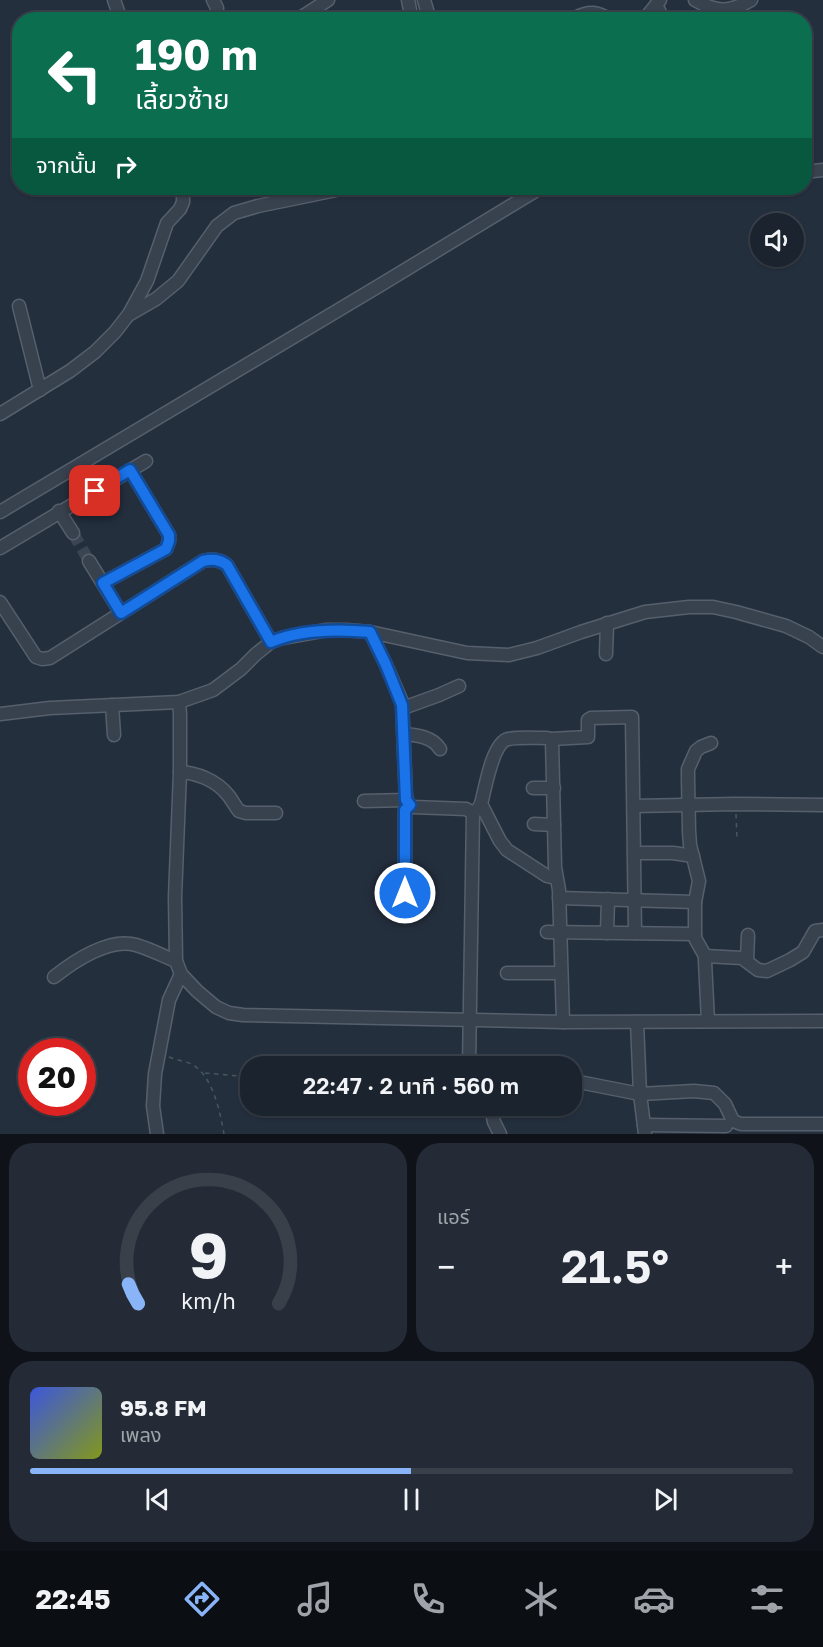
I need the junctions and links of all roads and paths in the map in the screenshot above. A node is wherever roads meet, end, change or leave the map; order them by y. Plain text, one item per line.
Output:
1 (328, 0) edge
2 (695, 0) edge
3 (751, 0) edge
4 (309, 12) edge
5 (183, 195) edge
6 (312, 195) edge
7 (528, 195) edge
8 (19, 306) dead end
9 (129, 314) junction
10 (40, 390) junction
11 (0, 414) edge
12 (146, 461) dead end
13 (130, 470) junction
14 (0, 512) edge
15 (59, 512) junction
16 (73, 533) tunnel mouth
17 (0, 548) edge
18 (89, 561) tunnel mouth
19 (103, 583) junction
20 (0, 602) edge
21 (121, 613) junction
22 (607, 623) junction
23 (370, 632) junction
24 (271, 642) junction
25 (823, 647) edge
26 (606, 654) dead end
27 (459, 686) dead end
28 (179, 702) junction
29 (112, 705) junction
30 (403, 708) junction
31 (0, 714) edge
32 (404, 734) junction
33 (114, 735) dead end
34 (551, 739) junction
35 (711, 743) dead end
36 (440, 749) dead end
37 (180, 772) junction
38 (533, 788) dead end
39 (554, 788) junction
40 (364, 801) dead end
41 (408, 803) junction
42 (736, 804) junction
43 (688, 805) junction
44 (823, 805) edge
45 (634, 806) junction
46 (477, 809) junction
47 (276, 813) dead end
48 (534, 824) dead end
49 (554, 825) junction
50 (737, 839) dead end
51 (634, 853) junction
52 (693, 856) junction
53 (556, 878) junction
54 (405, 893) dead end
55 (559, 898) junction
56 (608, 899) junction
57 (635, 900) junction
58 (695, 902) junction
59 (823, 930) edge
60 (547, 932) dead end
61 (560, 932) junction
62 (608, 933) junction
63 (635, 933) junction
64 (695, 934) junction
65 (748, 935) dead end
66 (705, 956) junction
67 (747, 960) junction
68 (176, 961) junction
69 (507, 973) dead end
70 (561, 973) junction
71 (181, 974) junction
72 (54, 976) dead end
73 (470, 1021) junction
74 (708, 1021) junction
75 (823, 1021) edge
76 (563, 1022) junction
77 (637, 1022) junction
78 (159, 1053) junction
79 (469, 1056) edge
80 (204, 1073) junction
81 (240, 1076) edge
82 (582, 1083) edge
83 (640, 1094) junction
84 (493, 1116) edge
85 (823, 1124) edge
86 (727, 1127) edge
87 (645, 1129) edge
88 (157, 1134) edge
89 (224, 1134) edge
90 (500, 1134) edge

1 - 4 lane
2 - 3 lane
5 - 9 lane
6 - 9 lane
7 - 14 lane
8 - 10 lane
9 - 10 lane
10 - 11 lane
12 - 13 lane
13 - 15 lane
13 - 19 lane
15 - 16 lane
15 - 17 lane
18 - 19 lane
19 - 21 lane
20 - 21 lane
21 - 24 lane
22 - 23 lane
22 - 25 lane
22 - 26 lane
23 - 24 lane
23 - 30 lane
24 - 28 lane
27 - 30 lane
28 - 29 lane
28 - 37 lane
29 - 31 lane
29 - 33 lane
30 - 32 lane
32 - 36 lane
32 - 41 lane
34 - 39 lane
34 - 45 lane
34 - 46 lane
35 - 43 lane
37 - 47 lane
37 - 68 lane
38 - 39 lane
39 - 49 lane
40 - 41 lane
41 - 46 lane
41 - 54 lane
42 - 43 lane
42 - 44 lane
42 - 50 path
43 - 45 lane
43 - 52 lane
45 - 51 lane
46 - 53 lane
46 - 73 lane
48 - 49 lane
49 - 53 lane
51 - 52 lane
51 - 57 lane
52 - 58 lane
53 - 55 lane
55 - 56 lane
55 - 61 lane
56 - 57 lane
56 - 62 lane
57 - 58 lane
57 - 63 lane
58 - 64 lane
59 - 67 lane
60 - 61 lane
61 - 62 lane
61 - 70 lane
62 - 63 lane
63 - 64 lane
64 - 66 lane
65 - 67 lane
66 - 67 lane
66 - 74 lane
68 - 71 lane
68 - 72 lane
69 - 70 lane
70 - 76 lane
71 - 73 lane
71 - 78 lane
73 - 76 lane
73 - 79 lane
74 - 75 lane
74 - 77 lane
76 - 77 lane
77 - 83 lane
78 - 80 path
78 - 88 lane
80 - 81 path
80 - 89 path
82 - 83 lane
83 - 86 lane
83 - 87 lane
84 - 90 lane
85 - 86 lane
86 - 87 lane

